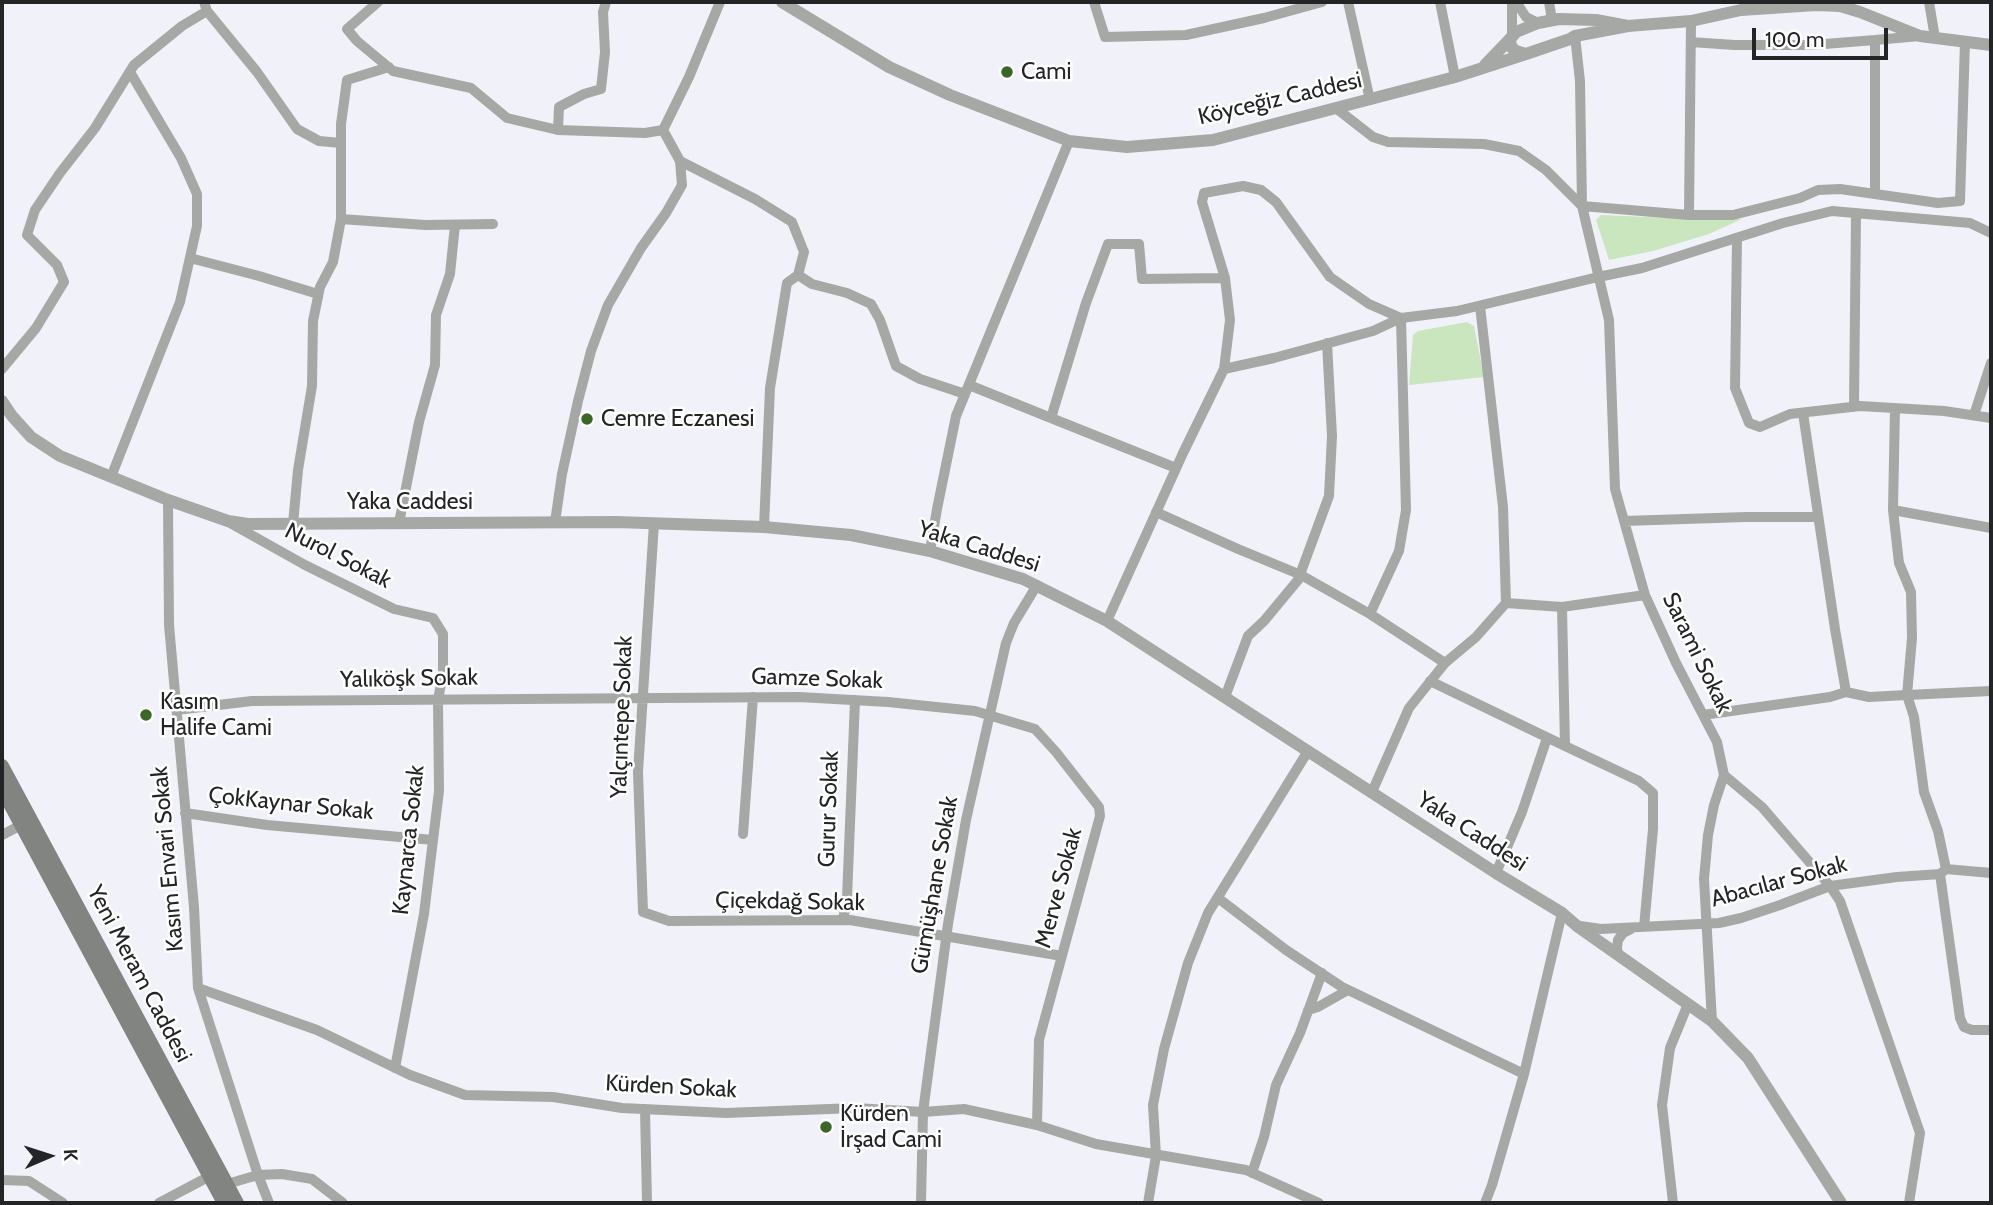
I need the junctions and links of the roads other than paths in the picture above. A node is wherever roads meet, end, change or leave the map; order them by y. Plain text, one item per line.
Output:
1 (378, 2) edge
2 (606, 2) edge
3 (720, 2) edge
4 (782, 2) edge
5 (1094, 2) edge
6 (1322, 2) edge
7 (1348, 2) edge
8 (1440, 2) edge
9 (1514, 2) edge
10 (1549, 2) edge
11 (1929, 2) edge
12 (1840, 4) edge
13 (205, 6) edge
14 (1741, 6) edge
15 (1566, 19) junction
16 (1552, 20) junction
17 (1691, 22) junction
18 (1538, 23) junction
19 (1628, 26) junction
20 (1575, 36) junction
21 (1920, 36) junction
22 (1511, 37) junction
23 (1935, 38) junction
24 (1875, 40) junction
25 (1691, 42) junction
26 (1965, 42) junction
27 (1557, 44) junction
28 (1991, 45) edge
29 (1526, 54) junction
30 (389, 67) junction
31 (1579, 67) junction
32 (1482, 68) junction
33 (130, 72) junction
34 (1455, 76) junction
35 (1370, 100) junction
36 (1337, 109) junction
37 (558, 130) junction
38 (663, 130) junction
39 (1069, 141) junction
40 (341, 143) junction
41 (680, 161) junction
42 (1875, 193) junction
43 (1960, 201) junction
44 (1581, 206) junction
45 (1856, 213) junction
46 (1689, 215) junction
47 (341, 219) junction
48 (1959, 222) junction
49 (493, 224) dead end
50 (455, 225) junction
51 (1991, 233) edge
52 (1737, 238) junction
53 (190, 258) junction
54 (798, 275) junction
55 (1598, 277) junction
56 (1225, 278) junction
57 (318, 294) junction
58 (1480, 306) junction
59 (1401, 318) junction
60 (1327, 344) junction
61 (1991, 363) edge
62 (2, 369) edge
63 (1224, 369) junction
64 (967, 389) junction
65 (2, 401) edge
66 (1854, 407) junction
67 (1895, 408) junction
68 (1803, 413) junction
69 (1974, 415) junction
70 (1051, 418) junction
71 (1991, 418) edge
72 (1176, 468) junction
73 (111, 477) junction
74 (167, 500) junction
75 (1893, 510) junction
76 (1156, 512) junction
77 (1818, 517) junction
78 (228, 521) junction
79 (1624, 521) junction
80 (555, 522) junction
81 (399, 523) junction
82 (653, 523) junction
83 (293, 524) junction
84 (764, 527) junction
85 (1991, 528) edge
86 (930, 551) junction
87 (1301, 575) junction
88 (1037, 585) junction
89 (1645, 595) junction
90 (1506, 603) junction
91 (1562, 607) junction
92 (1370, 614) junction
93 (433, 618) joint
94 (1107, 621) junction
95 (1445, 663) junction
96 (1430, 681) junction
97 (1991, 691) edge
98 (1846, 692) junction
99 (1907, 695) junction
100 (642, 697) junction
101 (752, 697) junction
102 (1225, 697) junction
103 (438, 700) junction
104 (855, 700) junction
105 (176, 710) junction
106 (990, 714) junction
107 (1703, 715) junction
108 (1547, 738) junction
109 (1565, 746) junction
110 (1308, 751) junction
111 (2, 766) edge
112 (1724, 775) junction
113 (2, 789) edge
114 (1371, 792) junction
115 (186, 813) junction
116 (21, 825) junction
117 (743, 834) dead end
118 (2, 835) edge
119 (433, 840) junction
120 (1943, 872) junction
121 (1496, 873) junction
122 (1991, 873) edge
123 (1830, 886) junction
124 (1217, 898) junction
125 (643, 912) joint
126 (1562, 913) junction
127 (843, 920) junction
128 (1706, 923) junction
129 (1577, 926) junction
130 (1632, 928) junction
131 (1644, 928) junction
132 (946, 937) junction
133 (1618, 954) junction
134 (1062, 956) junction
135 (1322, 974) junction
136 (198, 988) junction
137 (1348, 990) junction
138 (1688, 1004) junction
139 (1308, 1010) junction
140 (1712, 1021) junction
141 (1991, 1030) edge
142 (395, 1068) junction
143 (1524, 1074) junction
144 (645, 1109) junction
145 (923, 1112) junction
146 (1037, 1125) junction
147 (1156, 1156) junction
148 (1252, 1172) junction
149 (258, 1175) junction
150 (210, 1177) junction
151 (2, 1180) edge
152 (227, 1184) junction
153 (63, 1203) edge
154 (159, 1203) edge
155 (224, 1203) edge
156 (237, 1203) edge
157 (269, 1203) edge
158 (343, 1203) edge
159 (647, 1203) edge
160 (921, 1203) edge
161 (1148, 1203) edge
162 (1319, 1203) edge
163 (1485, 1203) edge
164 (1673, 1203) edge
165 (1841, 1203) edge
166 (1909, 1203) edge

1 - 30 street
2 - 37 street
3 - 38 street
4 - 39 street, Köyceğiz Caddesi
5 - 6 street
7 - 35 street
8 - 34 street
9 - 18 street
9 - 22 street
10 - 16 street
11 - 23 street
12 - 14 street
12 - 21 street
13 - 33 street
13 - 40 street
14 - 17 street
15 - 16 street
15 - 19 street
15 - 20 street
16 - 18 street
17 - 19 street
17 - 25 street
18 - 22 street
19 - 20 street
20 - 27 street, Köyceğiz Caddesi
20 - 31 street, Sarami Sokak
21 - 23 street
21 - 24 street
22 - 29 street
22 - 32 street, Köyceğiz Caddesi
23 - 26 street
24 - 25 street
24 - 42 street
25 - 46 street
26 - 28 street
26 - 43 street
27 - 29 street, Köyceğiz Caddesi
27 - 31 street
29 - 32 street, Köyceğiz Caddesi
30 - 37 street
30 - 40 street
31 - 44 street, Sarami Sokak
32 - 34 street, Köyceğiz Caddesi
33 - 53 street
33 - 62 street
34 - 35 street, Köyceğiz Caddesi
35 - 36 street, Köyceğiz Caddesi
36 - 39 street, Köyceğiz Caddesi
36 - 44 street
37 - 38 street
38 - 41 street
39 - 64 street
40 - 47 street
41 - 54 street
41 - 80 street
42 - 43 street
42 - 46 street
43 - 48 street
44 - 46 street
44 - 55 street, Sarami Sokak
45 - 48 street
45 - 52 street
45 - 66 street
47 - 50 street
47 - 57 street
48 - 51 street
49 - 50 street
50 - 81 street
52 - 55 street
52 - 68 street
53 - 57 street
53 - 73 street
54 - 64 street
54 - 84 street
55 - 58 street
55 - 79 street, Sarami Sokak
56 - 59 street
56 - 63 street
56 - 70 street
57 - 83 street
58 - 59 street
58 - 90 street
59 - 60 street
59 - 92 street
60 - 63 street
60 - 87 street
61 - 69 street
63 - 72 street
64 - 70 street
64 - 86 street
65 - 73 street, Yaka Caddesi
66 - 67 street
66 - 68 street
67 - 69 street
67 - 75 street
68 - 77 street
69 - 71 street
70 - 72 street
72 - 76 street
73 - 74 street, Yaka Caddesi
74 - 78 street, Yaka Caddesi
74 - 105 street, Kasım Envari Sokak
75 - 85 street
75 - 99 street
76 - 87 street
76 - 94 street
77 - 79 street
77 - 98 street
78 - 83 street, Yaka Caddesi
78 - 93 street, Nurol Sokak
79 - 89 street, Sarami Sokak
80 - 81 street, Yaka Caddesi
80 - 82 street, Yaka Caddesi
81 - 83 street, Yaka Caddesi
82 - 84 street, Yaka Caddesi
82 - 100 street, Yalçıntepe Sokak
84 - 86 street, Yaka Caddesi
86 - 88 street, Yaka Caddesi
87 - 92 street
87 - 102 street
88 - 94 street, Yaka Caddesi
88 - 106 street, Gümüşhane Sokak
89 - 91 street
89 - 107 street, Sarami Sokak
90 - 91 street
90 - 95 street
91 - 109 street
92 - 95 street
93 - 103 street, Kaynarca Sokak
94 - 102 street, Yaka Caddesi
95 - 96 street
96 - 108 street
96 - 114 street
97 - 99 street
98 - 99 street
98 - 107 street
99 - 120 street
100 - 101 street, Gamze Sokak
100 - 103 street, Yalıköşk Sokak
100 - 125 street, Yalçıntepe Sokak
101 - 104 street, Gamze Sokak
101 - 117 street
102 - 110 street, Yaka Caddesi
103 - 105 street, Yalıköşk Sokak
103 - 119 street, Kaynarca Sokak
104 - 106 street, Gamze Sokak
104 - 127 street, Gurur Sokak
105 - 115 street, Kasım Envari Sokak
106 - 132 street, Gümüşhane Sokak
106 - 134 street, Merve Sokak
107 - 112 street, Sarami Sokak
108 - 109 street
108 - 121 street
109 - 131 street
110 - 114 street, Yaka Caddesi
110 - 124 street
111 - 152 main road, Yeni Meram Caddesi
112 - 123 street
112 - 128 street
113 - 116 main road, Yeni Meram Caddesi
114 - 121 street, Yaka Caddesi
115 - 119 street, ÇokKaynar Sokak
115 - 136 street, Kasım Envari Sokak
116 - 118 street
116 - 150 main road, Yeni Meram Caddesi
119 - 142 street, Kaynarca Sokak
120 - 122 street, Abacılar Sokak
120 - 123 street, Abacılar Sokak
120 - 141 street
121 - 126 street, Yaka Caddesi
123 - 128 street, Abacılar Sokak
123 - 166 street
124 - 135 street
124 - 147 street
125 - 127 street, Çiçekdağ Sokak
126 - 129 street, Yaka Caddesi
126 - 143 street
127 - 132 street, Çiçekdağ Sokak
128 - 131 street, Abacılar Sokak
128 - 140 street
129 - 130 street, Abacılar Sokak
129 - 133 street, Yaka Caddesi
130 - 131 street, Abacılar Sokak
130 - 133 street
132 - 134 street, Çiçekdağ Sokak
132 - 145 street, Gümüşhane Sokak
133 - 138 street, Yaka Caddesi
134 - 146 street, Merve Sokak
135 - 137 street
135 - 139 street
136 - 142 street, Kürden Sokak
136 - 149 street, Kasım Envari Sokak
137 - 139 street
137 - 143 street
138 - 140 street, Yaka Caddesi
138 - 164 street
139 - 148 street
140 - 165 street, Yaka Caddesi
142 - 144 street, Kürden Sokak
143 - 163 street
144 - 145 street, Kürden Sokak
144 - 159 street
145 - 146 street, Kürden Sokak
145 - 160 street, Gümüşhane Sokak
146 - 147 street, Kürden Sokak
147 - 148 street, Kürden Sokak
147 - 161 street
148 - 162 street, Kürden Sokak
149 - 152 street
149 - 157 street, Kasım Envari Sokak
149 - 158 street
150 - 154 street
150 - 155 main road, Yeni Meram Caddesi
151 - 153 street
152 - 156 main road, Yeni Meram Caddesi

